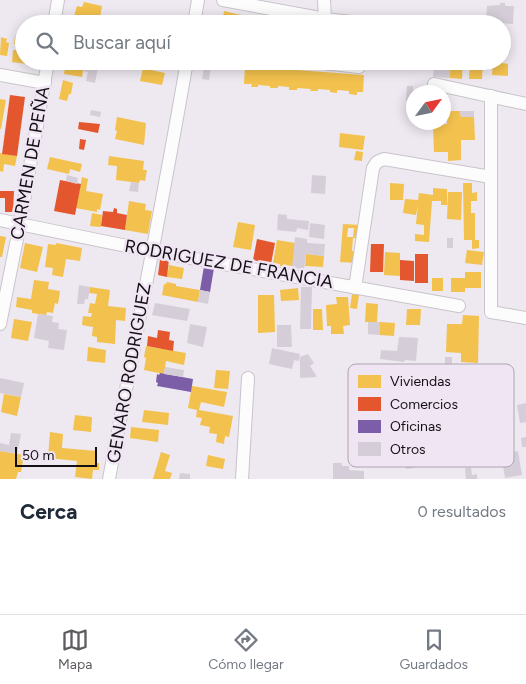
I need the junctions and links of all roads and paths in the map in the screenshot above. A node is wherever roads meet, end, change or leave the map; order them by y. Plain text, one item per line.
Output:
1 (58, 0) edge
2 (198, 0) edge
3 (223, 0) edge
4 (324, 0) edge
5 (56, 15) edge
6 (196, 15) edge
7 (304, 15) edge
8 (325, 15) edge
9 (47, 70) edge
10 (186, 70) edge
11 (0, 75) edge
12 (45, 83) junction
13 (434, 84) dead end
14 (490, 96) junction
15 (526, 104) edge
16 (491, 177) junction
17 (0, 220) edge
18 (20, 224) junction
19 (151, 251) junction
20 (355, 288) junction
21 (459, 306) dead end
22 (526, 318) edge
23 (0, 324) edge
24 (248, 378) dead end
25 (109, 479) edge
26 (242, 479) edge

1 - 5 street
2 - 6 street
3 - 7 street
4 - 8 street
9 - 12 street, CARMEN DE PEÑA
10 - 19 street, GENARO RODRIGUEZ
11 - 12 street
12 - 18 street, CARMEN DE PEÑA
13 - 14 street
14 - 15 street
14 - 16 street
16 - 20 street
16 - 22 street
17 - 18 street, RODRIGUEZ DE FRANCIA
18 - 19 street, RODRIGUEZ DE FRANCIA
18 - 23 street, CARMEN DE PEÑA
19 - 20 street, RODRIGUEZ DE FRANCIA
19 - 25 street, GENARO RODRIGUEZ
20 - 21 street, RODRIGUEZ DE FRANCIA
24 - 26 street

